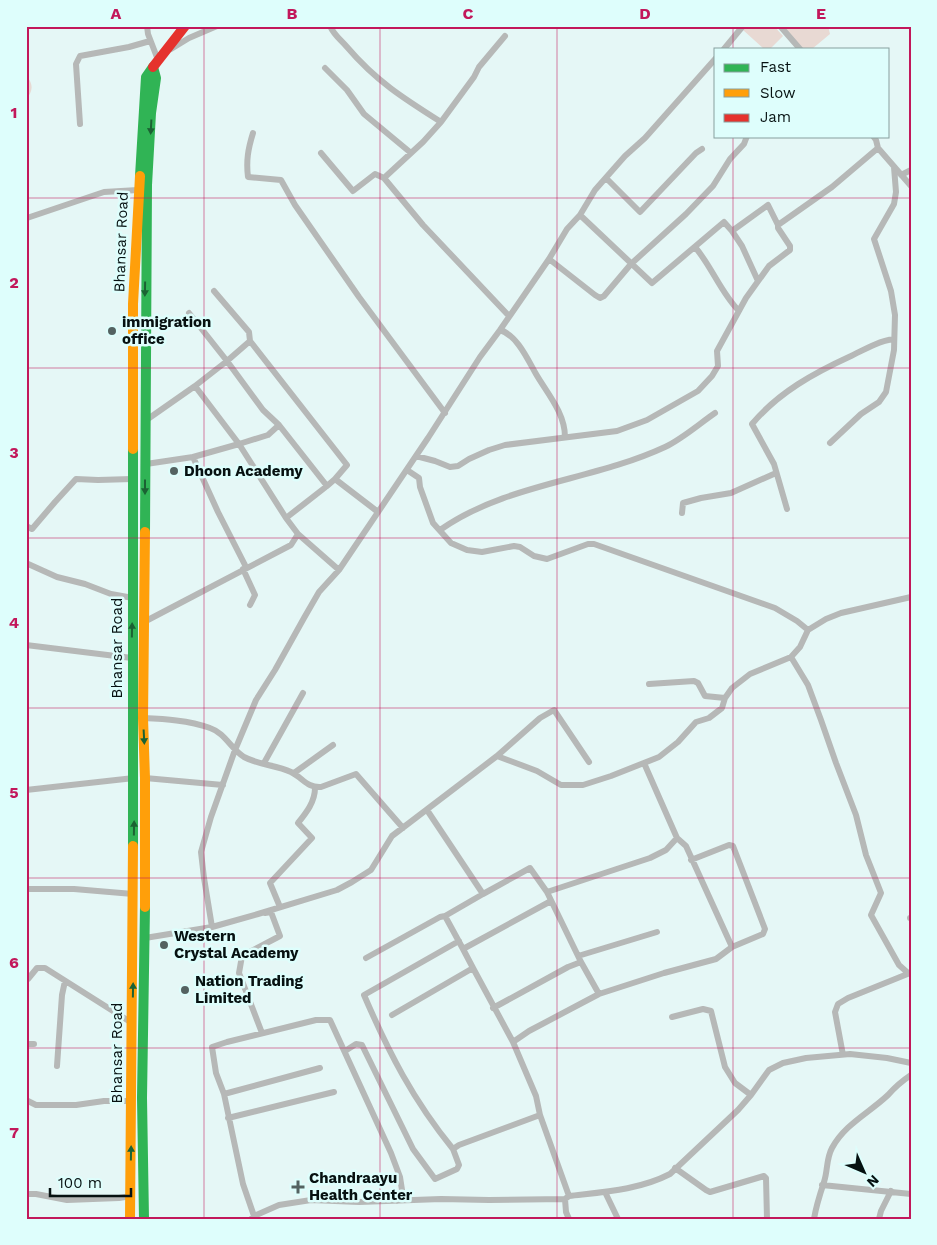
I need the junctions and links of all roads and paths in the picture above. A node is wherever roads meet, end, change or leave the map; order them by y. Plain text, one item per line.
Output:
1 (147, 26) edge
2 (186, 26) edge
3 (217, 26) edge
4 (330, 26) edge
5 (780, 26) edge
6 (740, 27) edge
7 (505, 36) dead end
8 (150, 41) junction
9 (725, 48) edge
10 (799, 48) edge
11 (167, 51) junction
12 (714, 60) edge
13 (155, 64) junction
14 (325, 68) dead end
15 (151, 78) junction
16 (440, 122) junction
17 (80, 124) dead end
18 (253, 133) dead end
19 (746, 138) edge
20 (874, 138) edge
21 (878, 148) junction
22 (702, 149) dead end
23 (321, 153) dead end
24 (411, 153) junction
25 (894, 167) junction
26 (911, 170) edge
27 (901, 175) junction
28 (384, 178) junction
29 (606, 178) junction
30 (911, 186) edge
31 (138, 190) junction
32 (580, 215) junction
33 (26, 216) edge
34 (778, 225) junction
35 (732, 231) junction
36 (695, 247) junction
37 (549, 259) junction
38 (631, 264) junction
39 (758, 281) junction
40 (214, 291) dead end
41 (739, 311) junction
42 (189, 313) dead end
43 (509, 316) junction
44 (500, 330) junction
45 (894, 339) junction
46 (250, 340) junction
47 (226, 361) junction
48 (195, 386) junction
49 (445, 413) junction
50 (715, 413) dead end
51 (145, 421) junction
52 (279, 425) junction
53 (565, 437) junction
54 (830, 443) dead end
55 (239, 444) junction
56 (416, 456) junction
57 (193, 457) junction
58 (146, 464) junction
59 (407, 470) junction
60 (776, 473) junction
61 (132, 479) junction
62 (335, 479) junction
63 (327, 486) junction
64 (786, 509) dead end
65 (378, 512) junction
66 (682, 513) dead end
67 (286, 518) junction
68 (26, 526) edge
69 (440, 530) junction
70 (298, 534) junction
71 (26, 563) edge
72 (244, 568) junction
73 (339, 570) junction
74 (132, 598) junction
75 (911, 598) edge
76 (250, 605) dead end
77 (144, 622) junction
78 (808, 630) junction
79 (26, 645) edge
80 (791, 657) junction
81 (132, 658) junction
82 (648, 684) dead end
83 (304, 692) dead end
84 (726, 698) junction
85 (138, 719) junction
86 (333, 745) dead end
87 (235, 750) junction
88 (497, 756) junction
89 (589, 762) dead end
90 (264, 763) junction
91 (644, 763) junction
92 (294, 773) junction
93 (134, 778) junction
94 (145, 778) junction
95 (223, 785) junction
96 (315, 788) junction
97 (26, 790) edge
98 (427, 810) junction
99 (403, 828) junction
100 (677, 838) junction
101 (691, 860) junction
102 (26, 889) edge
103 (547, 892) junction
104 (133, 894) junction
105 (483, 894) junction
106 (552, 901) junction
107 (280, 907) junction
108 (258, 914) junction
109 (446, 916) junction
110 (212, 926) junction
111 (657, 932) dead end
112 (145, 938) junction
113 (458, 941) junction
114 (732, 947) junction
115 (463, 949) junction
116 (366, 958) dead end
117 (579, 959) junction
118 (473, 968) junction
119 (909, 973) edge
120 (26, 979) edge
121 (65, 982) junction
122 (599, 994) junction
123 (493, 1008) junction
124 (392, 1015) dead end
125 (672, 1017) dead end
126 (132, 1023) junction
127 (262, 1034) junction
128 (513, 1042) junction
129 (26, 1044) edge
130 (34, 1044) dead end
131 (345, 1051) junction
132 (843, 1055) junction
133 (911, 1063) edge
134 (57, 1066) dead end
135 (320, 1068) dead end
136 (911, 1075) edge
137 (334, 1092) dead end
138 (224, 1094) junction
139 (751, 1095) junction
140 (26, 1100) edge
141 (132, 1101) junction
142 (540, 1115) junction
143 (228, 1118) junction
144 (453, 1149) junction
145 (675, 1168) junction
146 (822, 1185) junction
147 (891, 1191) junction
148 (605, 1192) junction
149 (26, 1194) edge
150 (911, 1194) edge
151 (131, 1196) junction
152 (567, 1198) junction
153 (397, 1201) junction
154 (252, 1217) edge
155 (130, 1219) edge
156 (144, 1219) edge
157 (569, 1219) edge
158 (618, 1219) edge
159 (767, 1219) edge
160 (814, 1219) edge
161 (879, 1219) edge

1 - 8 street
2 - 11 main road
3 - 11 street
4 - 16 street
5 - 10 street
6 - 9 street
7 - 16 street
8 - 13 street
8 - 17 street
11 - 13 main road
12 - 29 street
13 - 15 main road
14 - 24 street
15 - 31 main road, Bhansar Road
15 -> 51 main road, Bhansar Road
16 - 24 street
18 - 49 street
19 - 38 street
20 - 21 street
21 - 25 street
21 - 34 street
22 - 29 street
23 - 28 street
24 - 28 street
25 - 27 street
25 - 45 street
26 - 27 street
27 - 30 street
28 - 43 street
29 - 32 street
31 - 33 street
31 - 61 main road, Bhansar Road
32 - 37 street
32 - 38 street
34 - 35 street
34 - 39 street
35 - 36 street
35 - 39 street
36 - 38 street
36 - 41 street
37 - 38 street
37 - 43 street
39 - 41 street
40 - 46 street
41 - 53 street
42 - 47 street
43 - 44 street
44 - 49 street
44 - 53 street
45 - 54 street
45 - 60 street
46 - 47 street
46 - 62 street
47 - 48 street
47 - 52 street
48 - 51 street
48 - 55 street
49 - 56 street
50 - 69 street
51 - 58 main road, Bhansar Road
52 - 55 street
52 - 63 street
53 - 56 street
55 - 57 street
55 - 67 street
56 - 59 street
57 - 58 street
57 - 72 street
58 -> 77 main road, Bhansar Road
59 - 65 street
59 - 69 street
60 - 64 street
60 - 66 street
61 - 68 street
61 - 74 main road, Bhansar Road
62 - 63 street
62 - 65 street
63 - 67 street
65 - 73 street
67 - 70 street
69 - 78 street
70 - 72 street
70 - 73 street
71 - 74 street
72 - 76 street
72 - 77 street
73 - 87 street
81 -> 74 main road, Bhansar Road
75 - 78 street
77 - 85 main road, Bhansar Road
78 - 80 street
79 - 81 street
80 - 84 street
80 - 119 street
81 - 85 main road, Bhansar Road
82 - 84 street
83 - 90 street
84 - 91 street
85 - 87 street
85 - 93 main road, Bhansar Road
85 -> 94 main road, Bhansar Road
86 - 92 street
87 - 90 street
87 - 95 street
88 - 89 street
88 - 91 street
88 - 98 street
90 - 92 street
91 - 100 street
92 - 96 street
93 - 97 street
104 -> 93 main road, Bhansar Road
94 - 95 street
94 - 112 main road, Bhansar Road
95 - 110 street
96 - 99 street
96 - 107 street
98 - 99 street
98 - 105 street
99 - 107 street
100 - 101 street
100 - 103 street
101 - 114 street
101 - 114 street
102 - 104 street
103 - 105 street
103 - 106 street
126 -> 104 main road, Bhansar Road
105 - 109 street
106 - 115 street
106 - 117 street
107 - 108 street
108 - 110 street
108 - 127 street
109 - 113 street
109 - 116 street
110 - 112 street
111 - 117 street
112 - 156 main road, Bhansar Road
113 - 115 street
113 - 144 street
114 - 122 street
115 - 118 street
117 - 122 street
117 - 123 street
118 - 123 street
118 - 124 street
119 - 132 street
120 - 121 street
121 - 126 street
121 - 134 street
122 - 128 street
123 - 128 street
125 - 139 street
126 - 141 main road, Bhansar Road
127 - 131 street
127 - 138 street
128 - 142 street
129 - 130 street
131 - 144 street
131 - 153 street
132 - 133 street
132 - 139 street
135 - 138 street
136 - 146 street
137 - 143 street
138 - 143 street
139 - 145 street
140 - 141 street
151 -> 141 main road, Bhansar Road
142 - 144 street
142 - 152 street
143 - 154 street
145 - 148 street
145 - 159 street
146 - 147 street
146 - 160 street
147 - 150 street
147 - 161 street
148 - 152 street
148 - 158 street
149 - 151 street
151 - 155 main road, Bhansar Road
152 - 153 street
152 - 157 street
153 - 154 street

